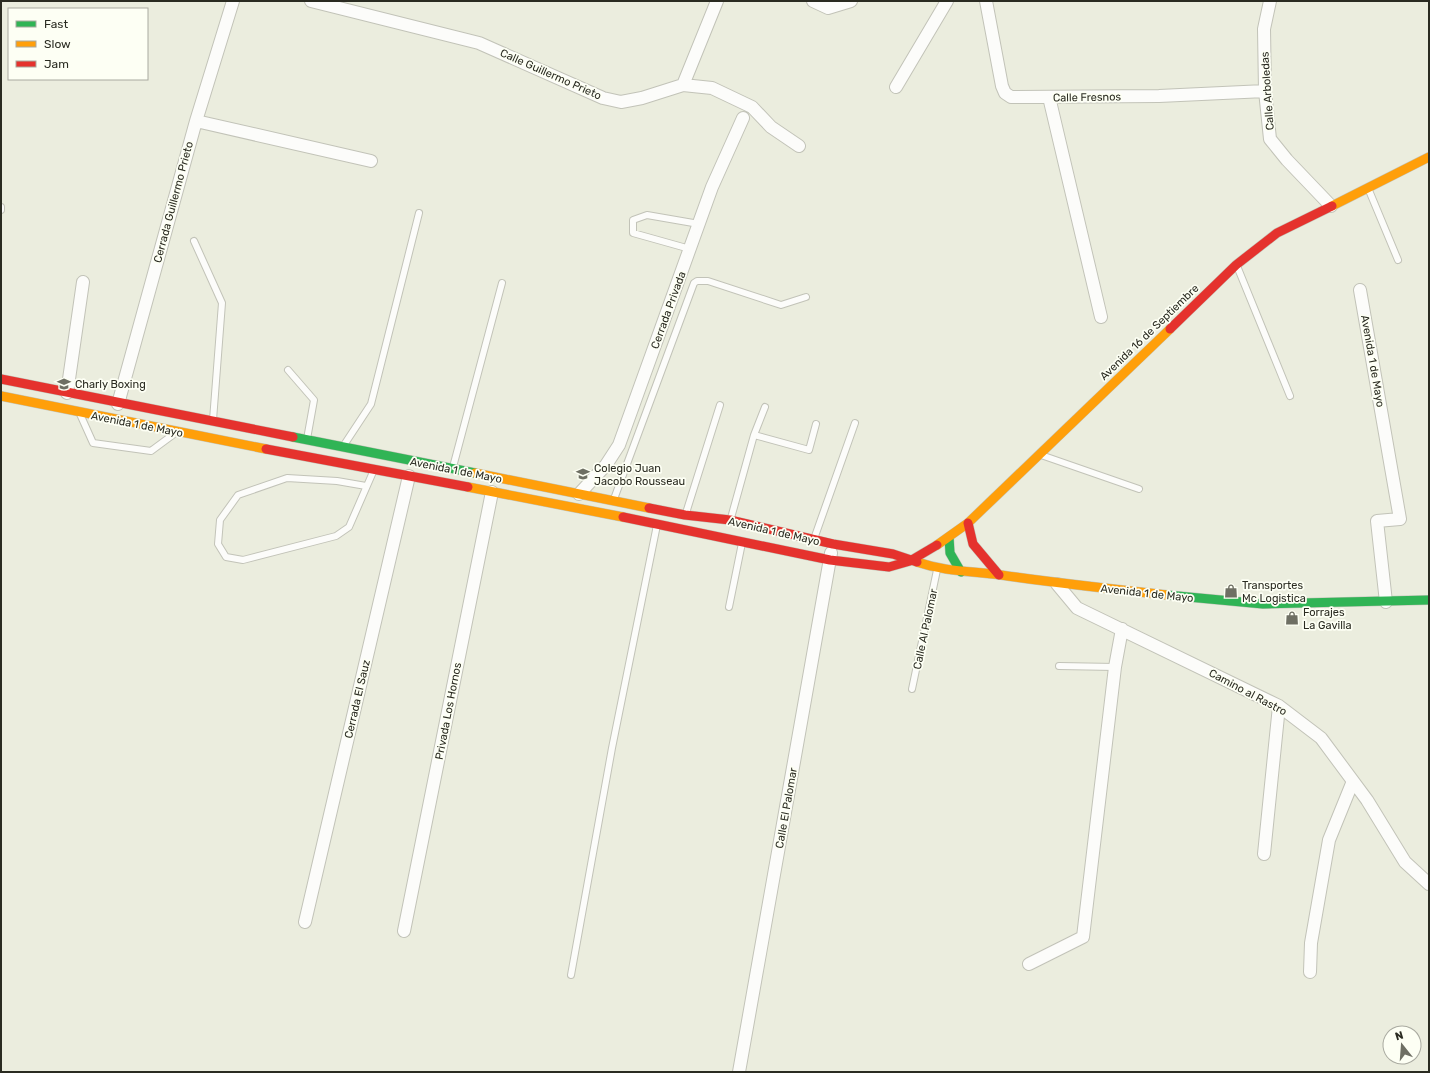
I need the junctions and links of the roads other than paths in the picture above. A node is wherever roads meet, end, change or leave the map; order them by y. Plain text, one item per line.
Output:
1 (233, 1) edge
2 (311, 1) edge
3 (718, 1) edge
4 (813, 1) edge
5 (851, 1) edge
6 (947, 1) edge
7 (986, 1) edge
8 (1270, 1) edge
9 (683, 85) junction
10 (896, 87) dead end
11 (1265, 91) junction
12 (1049, 97) junction
13 (743, 118) dead end
14 (196, 121) junction
15 (799, 146) dead end
16 (1429, 156) edge
17 (371, 161) dead end
18 (1368, 186) junction
19 (1330, 206) junction
20 (419, 213) dead end
21 (699, 224) junction
22 (194, 242) dead end
23 (690, 249) junction
24 (1398, 260) dead end
25 (1236, 264) junction
26 (83, 282) dead end
27 (502, 283) dead end
28 (1360, 290) dead end
29 (806, 297) dead end
30 (1101, 317) dead end
31 (288, 370) dead end
32 (1, 379) edge
33 (67, 393) junction
34 (1, 396) edge
35 (1290, 396) dead end
36 (118, 404) junction
37 (720, 405) dead end
38 (765, 407) dead end
39 (79, 413) junction
40 (213, 422) junction
41 (855, 423) dead end
42 (816, 424) dead end
43 (177, 432) junction
44 (754, 435) junction
45 (307, 441) junction
46 (342, 448) junction
47 (1039, 454) junction
48 (453, 469) junction
49 (374, 470) junction
50 (409, 476) junction
51 (366, 486) junction
52 (1139, 489) dead end
53 (492, 492) junction
54 (579, 494) junction
55 (613, 501) junction
56 (685, 515) junction
57 (730, 520) junction
58 (657, 523) junction
59 (968, 523) junction
60 (949, 537) junction
61 (814, 540) junction
62 (742, 543) junction
63 (833, 544) junction
64 (830, 560) junction
65 (910, 561) junction
66 (938, 569) junction
67 (961, 572) junction
68 (1000, 575) junction
69 (1057, 584) junction
70 (1427, 598) edge
71 (1386, 602) junction
72 (729, 607) dead end
73 (1122, 629) junction
74 (1059, 666) dead end
75 (1114, 667) junction
76 (912, 689) dead end
77 (1279, 706) junction
78 (1353, 781) junction
79 (1264, 854) dead end
80 (1429, 884) edge
81 (306, 922) dead end
82 (404, 931) dead end
83 (1029, 964) dead end
84 (1310, 972) dead end
85 (572, 976) dead end
86 (739, 1072) edge

1 - 14 street, Cerrada Guillermo Prieto
2 - 9 street, Calle Guillermo Prieto
3 - 9 street
4 - 5 street
6 - 10 street
7 - 12 street, Calle Fresnos
8 - 11 street, Calle Arboledas
9 - 15 street, Calle Guillermo Prieto
11 - 12 street, Calle Fresnos
11 - 19 street, Calle Arboledas
12 - 30 street
13 - 21 street, Cerrada Privada
14 - 17 street
14 - 36 street, Cerrada Guillermo Prieto
16 - 18 main road, Avenida 16 de Septiembre
18 - 19 main road, Avenida 16 de Septiembre
18 - 24 lane
19 - 25 main road, Avenida 16 de Septiembre
20 - 46 lane
21 - 23 street, Cerrada Privada
21 - 23 lane
22 - 40 lane
23 - 54 street, Cerrada Privada
25 - 35 lane
25 - 47 main road, Avenida 16 de Septiembre
26 - 33 street
27 - 48 lane
28 - 71 street, Avenida 1 de Mayo
29 - 55 lane
31 - 45 lane
32 - 33 main road, Avenida 1 de Mayo
33 - 36 main road, Avenida 1 de Mayo
34 - 39 main road, Avenida 1 de Mayo
36 - 40 main road, Avenida 1 de Mayo
37 - 56 lane
38 - 44 lane
39 - 43 main road, Avenida 1 de Mayo
39 - 43 lane
40 - 45 main road, Avenida 1 de Mayo
41 - 61 lane
42 - 44 lane
43 - 49 main road, Avenida 1 de Mayo
44 - 57 lane
45 - 46 main road, Avenida 1 de Mayo
46 - 48 main road, Avenida 1 de Mayo
47 - 52 lane
47 - 59 main road, Avenida 16 de Septiembre
48 - 54 main road, Avenida 1 de Mayo
49 - 50 main road, Avenida 1 de Mayo
49 - 51 lane
50 - 53 main road, Avenida 1 de Mayo
50 - 81 street, Cerrada El Sauz
51 - 51 lane
53 - 58 main road, Avenida 1 de Mayo
53 - 82 street, Privada Los Hornos
54 - 55 main road, Avenida 1 de Mayo
55 - 56 main road, Avenida 1 de Mayo
56 - 57 main road, Avenida 1 de Mayo
57 - 61 main road, Avenida 1 de Mayo
58 - 62 main road, Avenida 1 de Mayo
58 - 85 lane
59 - 60 main road, Avenida 16 de Septiembre
59 - 68 main road
60 - 65 main road, Avenida 16 de Septiembre
60 - 67 main road
61 - 63 main road, Avenida 1 de Mayo
62 - 64 main road, Avenida 1 de Mayo
62 - 72 lane
63 - 64 street, Calle El Palomar
63 - 65 main road, Avenida 1 de Mayo
64 - 65 main road, Avenida 1 de Mayo
64 - 86 street, Calle El Palomar
65 - 66 main road, Avenida 1 de Mayo
66 - 67 main road, Avenida 1 de Mayo
66 - 76 lane, Calle Al Palomar
67 - 68 main road, Avenida 1 de Mayo
68 - 69 main road, Avenida 1 de Mayo
69 - 71 main road, Avenida 1 de Mayo
69 - 73 street, Camino al Rastro
70 - 71 main road, Avenida 1 de Mayo
73 - 75 street
73 - 77 street, Camino al Rastro
74 - 75 lane
75 - 83 street
77 - 78 street, Camino al Rastro
77 - 79 street
78 - 80 street, Camino al Rastro
78 - 84 street

